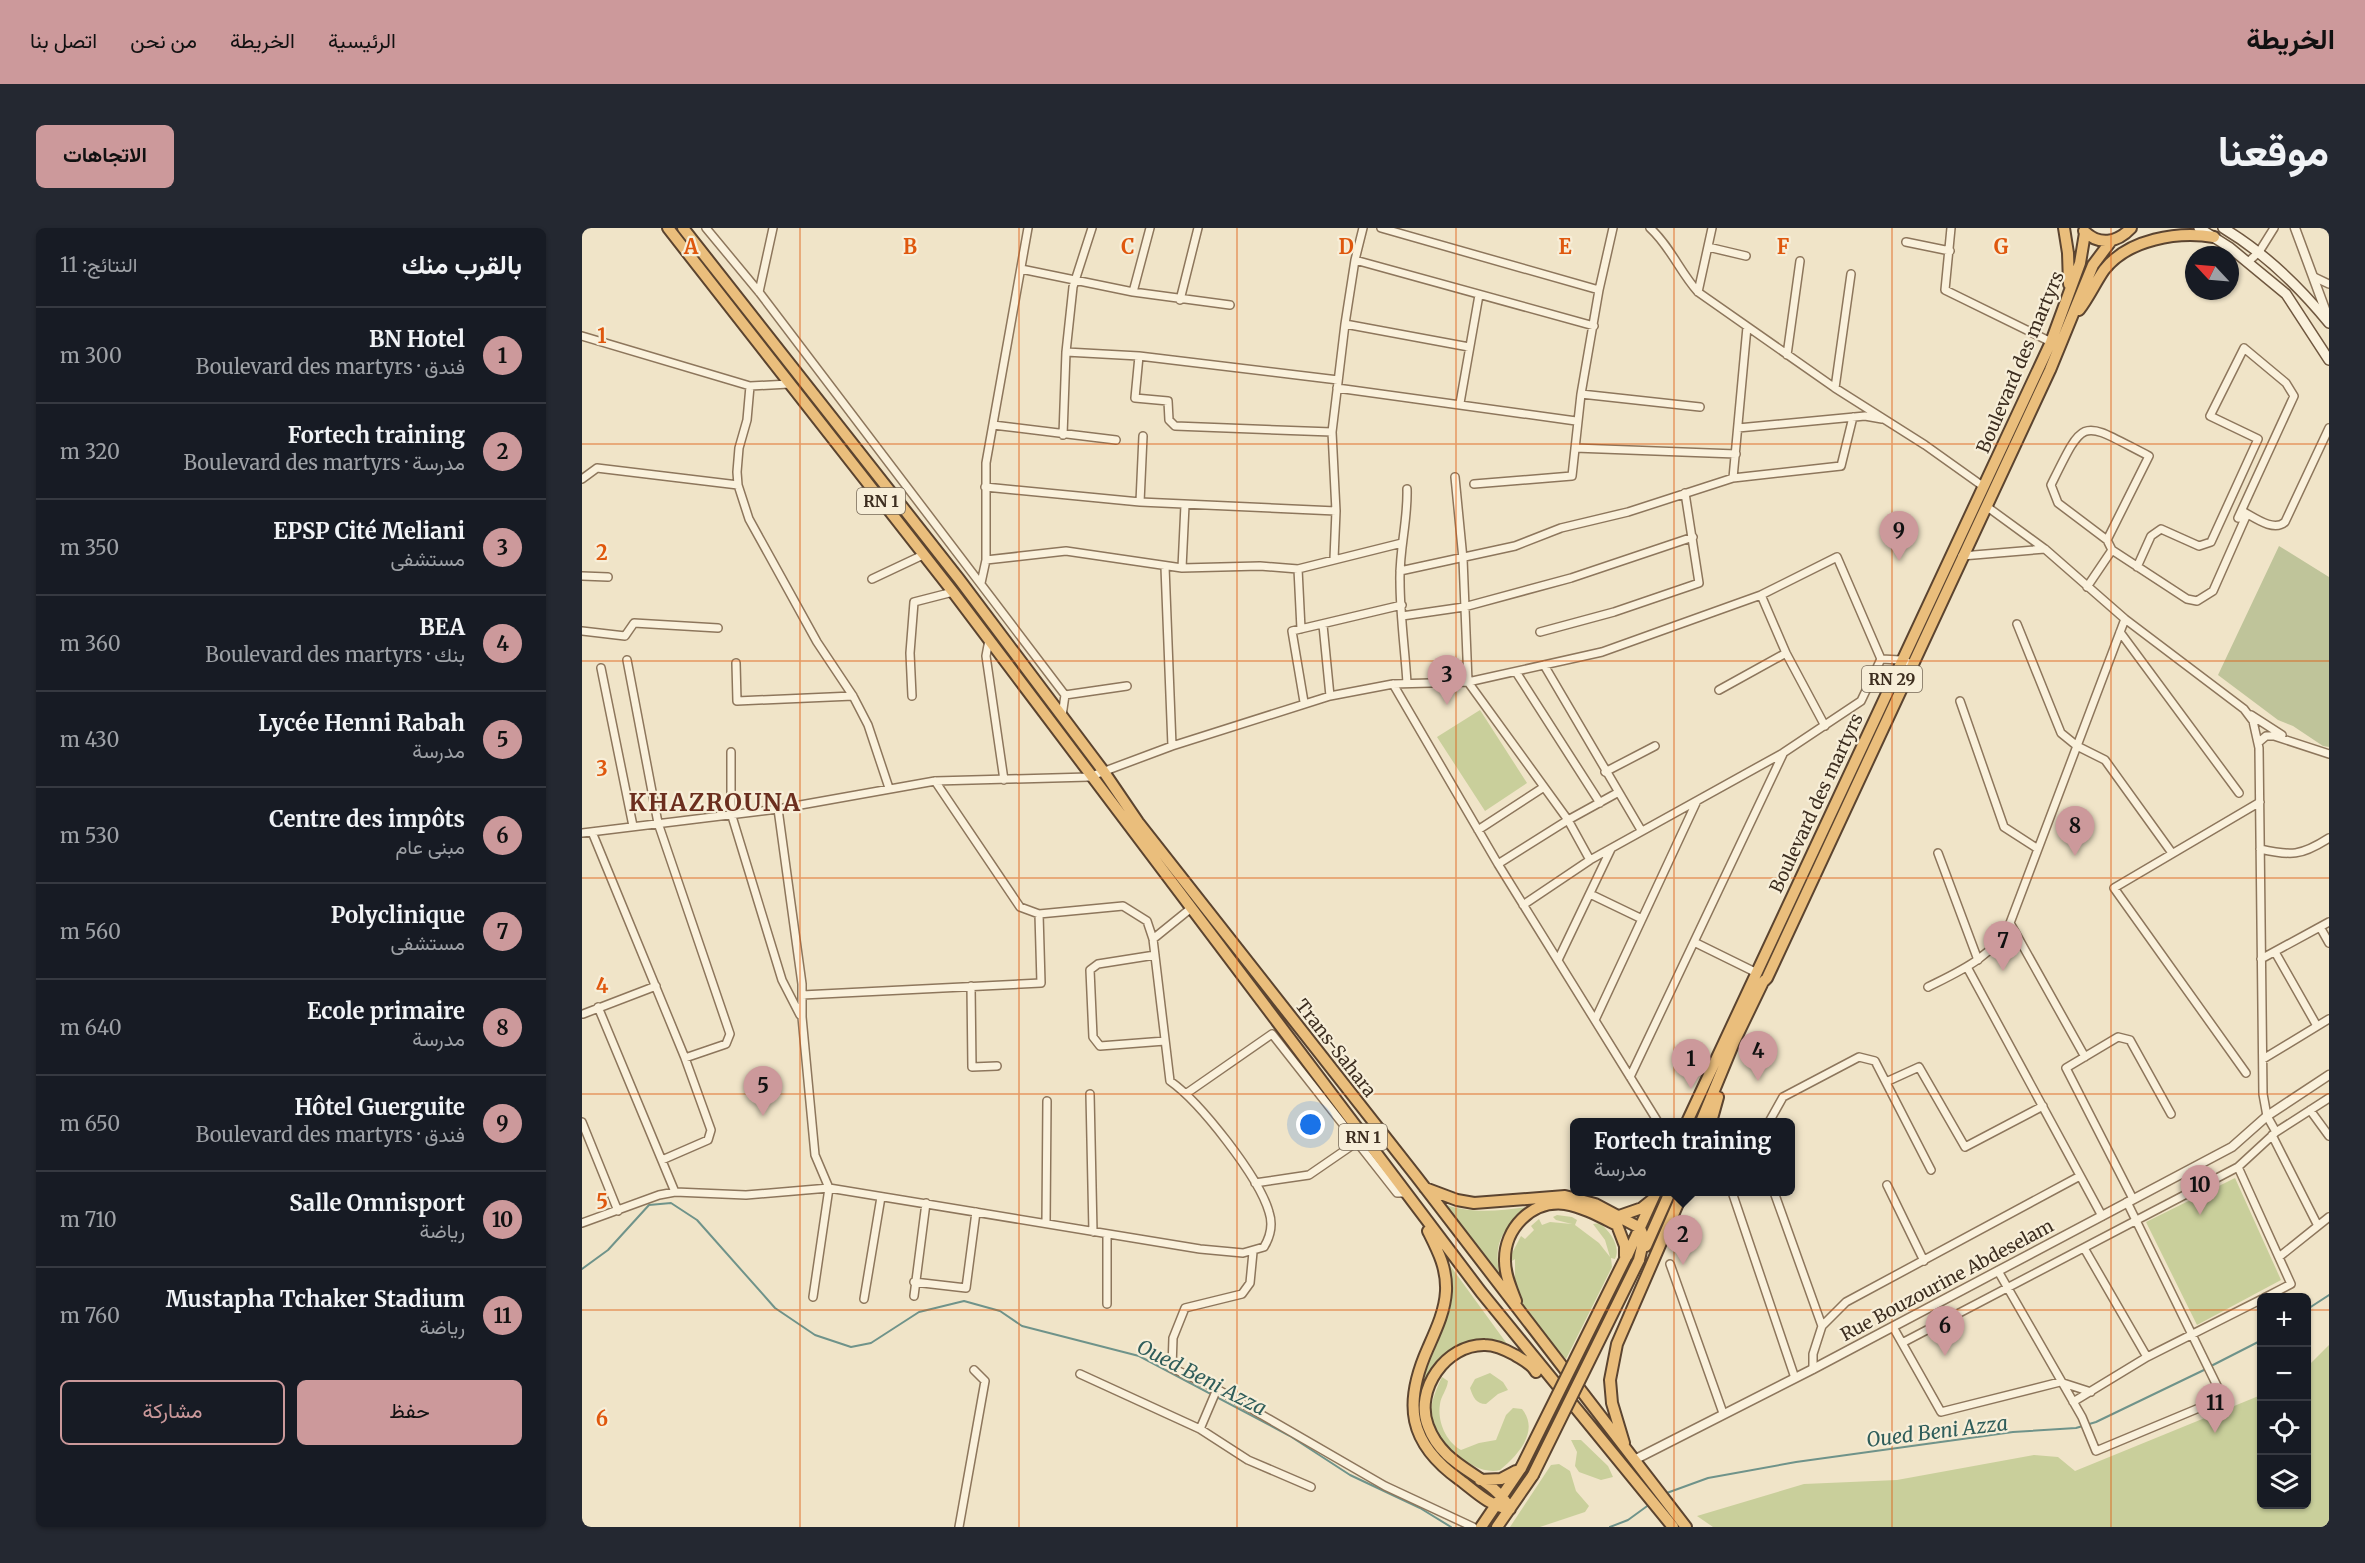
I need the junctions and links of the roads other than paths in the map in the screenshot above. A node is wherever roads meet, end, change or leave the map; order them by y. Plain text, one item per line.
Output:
1 (668, 228) edge
2 (683, 228) edge
3 (706, 228) edge
4 (773, 228) edge
5 (1028, 228) edge
6 (1092, 228) edge
7 (1150, 228) edge
8 (1198, 228) edge
9 (1363, 228) edge
10 (1382, 228) edge
11 (1614, 228) edge
12 (1650, 228) edge
13 (1662, 228) edge
14 (1712, 228) edge
15 (1951, 228) edge
16 (2064, 228) edge
17 (2132, 228) edge
18 (2199, 228) edge
19 (2274, 228) edge
20 (2295, 228) edge
21 (2224, 229) edge
22 (2083, 230) edge
23 (1401, 231) edge
24 (1660, 237) junction
25 (2214, 237) junction
26 (2111, 241) junction
27 (1906, 242) dead end
28 (1708, 247) junction
29 (1950, 251) junction
30 (2259, 252) junction
31 (1746, 256) dead end
32 (1355, 260) junction
33 (1800, 261) dead end
34 (2248, 262) junction
35 (1021, 269) junction
36 (1851, 274) dead end
37 (2314, 277) junction
38 (1076, 280) junction
39 (2329, 284) edge
40 (1599, 290) junction
41 (759, 292) junction
42 (1133, 292) junction
43 (1698, 292) junction
44 (1479, 294) junction
45 (2068, 297) junction
46 (1180, 300) junction
47 (1230, 305) dead end
48 (2071, 319) junction
49 (2329, 321) edge
50 (1344, 324) junction
51 (1594, 326) junction
52 (1747, 327) junction
53 (582, 336) edge
54 (2051, 342) junction
55 (1469, 347) junction
56 (1066, 352) junction
57 (1787, 355) junction
58 (1138, 356) junction
59 (2329, 360) edge
60 (789, 384) junction
61 (1337, 384) junction
62 (750, 386) junction
63 (1835, 388) junction
64 (1581, 394) junction
65 (1460, 403) junction
66 (1700, 407) dead end
67 (1853, 417) junction
68 (1885, 420) junction
69 (1576, 421) junction
70 (993, 425) junction
71 (1738, 428) junction
72 (2329, 428) edge
73 (1332, 432) junction
74 (1063, 435) junction
75 (1143, 436) dead end
76 (1116, 440) dead end
77 (1575, 448) junction
78 (1736, 454) junction
79 (1455, 477) dead end
80 (1733, 478) junction
81 (582, 479) edge
82 (1474, 484) dead end
83 (738, 485) junction
84 (985, 487) junction
85 (1984, 487) junction
86 (1407, 489) dead end
87 (1685, 493) junction
88 (1140, 502) junction
89 (1185, 505) junction
90 (1986, 506) junction
91 (1336, 511) junction
92 (2224, 512) junction
93 (2243, 516) junction
94 (1693, 537) junction
95 (2108, 540) junction
96 (1402, 543) junction
97 (2045, 549) junction
98 (2112, 550) junction
99 (923, 555) junction
100 (1962, 556) junction
101 (1334, 559) junction
102 (1463, 559) junction
103 (986, 560) junction
104 (1166, 567) junction
105 (2136, 567) junction
106 (1182, 568) junction
107 (1298, 569) junction
108 (1400, 571) junction
109 (582, 576) edge
110 (608, 578) dead end
111 (872, 579) dead end
112 (981, 583) junction
113 (2087, 587) junction
114 (953, 592) junction
115 (1761, 595) junction
116 (1402, 605) junction
117 (1464, 607) junction
118 (1402, 616) junction
119 (2125, 620) junction
120 (2016, 624) dead end
121 (1323, 625) junction
122 (718, 628) dead end
123 (1301, 629) junction
124 (582, 631) edge
125 (1540, 632) dead end
126 (2120, 632) junction
127 (989, 640) junction
128 (1786, 653) junction
129 (1881, 659) junction
130 (627, 660) dead end
131 (1901, 660) junction
132 (736, 663) dead end
133 (1912, 664) junction
134 (1544, 665) junction
135 (601, 668) dead end
136 (1516, 672) junction
137 (1467, 682) junction
138 (1407, 683) junction
139 (1392, 684) junction
140 (1127, 686) dead end
141 (1719, 690) dead end
142 (1065, 695) junction
143 (853, 696) junction
144 (912, 696) dead end
145 (1330, 696) junction
146 (1960, 701) dead end
147 (1304, 702) junction
148 (2244, 710) junction
149 (1062, 716) junction
150 (1825, 726) junction
151 (2290, 740) junction
152 (2259, 742) junction
153 (1172, 746) junction
154 (1655, 746) dead end
155 (2076, 746) junction
156 (731, 752) dead end
157 (1783, 753) junction
158 (2329, 754) edge
159 (1104, 772) junction
160 (1605, 772) junction
161 (1089, 777) junction
162 (1004, 780) junction
163 (935, 782) junction
164 (1544, 787) junction
165 (889, 788) junction
166 (1617, 793) junction
167 (2239, 793) dead end
168 (2260, 802) junction
169 (1600, 803) junction
170 (1696, 803) junction
171 (778, 809) junction
172 (731, 813) junction
173 (1568, 820) junction
174 (658, 823) junction
175 (633, 826) junction
176 (1641, 830) junction
177 (1478, 831) junction
178 (592, 832) junction
179 (582, 833) edge
180 (2329, 838) edge
181 (1611, 849) junction
182 (2038, 849) junction
183 (2260, 849) junction
184 (1938, 853) dead end
185 (2172, 853) junction
186 (1590, 860) junction
187 (1498, 864) junction
188 (1590, 894) junction
189 (1523, 905) junction
190 (1190, 909) junction
191 (1039, 914) junction
192 (1642, 919) junction
193 (2329, 922) edge
194 (2010, 923) junction
195 (2320, 927) junction
196 (1153, 939) junction
197 (1694, 942) junction
198 (2329, 942) edge
199 (2275, 952) junction
200 (1155, 955) junction
201 (2261, 959) junction
202 (1558, 960) junction
203 (1978, 960) junction
204 (1967, 967) junction
205 (1755, 972) junction
206 (656, 986) junction
207 (970, 986) junction
208 (1928, 987) dead end
209 (802, 995) junction
210 (598, 1007) junction
211 (583, 1014) edge
212 (802, 1017) junction
213 (2329, 1019) edge
214 (1595, 1020) junction
215 (2317, 1026) junction
216 (1165, 1041) junction
217 (2085, 1056) junction
218 (686, 1058) junction
219 (2263, 1059) junction
220 (997, 1066) dead end
221 (2246, 1073) dead end
222 (1723, 1075) junction
223 (2329, 1075) edge
224 (1630, 1077) junction
225 (1886, 1082) junction
226 (1187, 1093) junction
227 (1090, 1094) dead end
228 (2329, 1098) edge
229 (1047, 1101) dead end
230 (2043, 1106) junction
231 (2310, 1110) junction
232 (2171, 1114) dead end
233 (2267, 1116) junction
234 (1656, 1118) edge
235 (1689, 1118) edge
236 (1703, 1118) edge
237 (1712, 1118) edge
238 (1770, 1118) edge
239 (582, 1122) edge
240 (2274, 1134) junction
241 (2329, 1136) edge
242 (1357, 1142) junction
243 (662, 1160) junction
244 (2238, 1167) junction
245 (1931, 1170) dead end
246 (2080, 1176) junction
247 (1255, 1183) junction
248 (1887, 1185) dead end
249 (830, 1188) junction
250 (1425, 1188) junction
251 (675, 1192) junction
252 (1407, 1195) junction
253 (1654, 1196) edge
254 (1667, 1196) edge
255 (1681, 1196) edge
256 (1734, 1196) edge
257 (1776, 1196) edge
258 (881, 1197) junction
259 (2130, 1201) junction
260 (926, 1203) junction
261 (618, 1211) junction
262 (976, 1212) junction
263 (2102, 1216) junction
264 (2329, 1217) edge
265 (2136, 1220) junction
266 (583, 1221) edge
267 (1618, 1221) junction
268 (1046, 1223) junction
269 (2318, 1226) junction
270 (1093, 1232) junction
271 (1643, 1233) junction
272 (1107, 1234) junction
273 (2084, 1248) junction
274 (1253, 1252) junction
275 (2279, 1257) junction
276 (1625, 1259) junction
277 (1924, 1261) junction
278 (1670, 1264) dead end
279 (1998, 1271) junction
280 (914, 1282) junction
281 (2008, 1288) junction
282 (2273, 1293) edge
283 (914, 1296) dead end
284 (813, 1297) dead end
285 (864, 1299) dead end
286 (2257, 1301) edge
287 (1107, 1304) dead end
288 (1522, 1316) junction
289 (1822, 1326) junction
290 (1893, 1327) junction
291 (2192, 1334) junction
292 (1902, 1343) junction
293 (2147, 1357) junction
294 (1813, 1369) junction
295 (974, 1370) dead end
296 (1080, 1374) dead end
297 (1795, 1378) junction
298 (2060, 1382) junction
299 (1556, 1386) junction
300 (1217, 1389) junction
301 (2091, 1392) junction
302 (2073, 1402) junction
303 (1723, 1413) junction
304 (1200, 1430) junction
305 (1630, 1456) junction
306 (1521, 1468) junction
307 (1479, 1480) junction
308 (1311, 1488) dead end
309 (1649, 1488) junction
310 (1503, 1494) junction
311 (1495, 1506) junction
312 (1665, 1508) junction
313 (1510, 1509) junction
314 (1479, 1526) edge
315 (959, 1527) edge
316 (1497, 1527) edge
317 (1674, 1527) edge
318 (1686, 1527) edge

1 - 60 highway, RN 1
2 - 149 highway, RN 1
3 - 41 street
4 - 41 street
5 - 35 street
6 - 38 street
7 - 42 street
8 - 46 street
9 - 32 street
10 - 23 street
11 - 40 street
12 - 24 street
13 - 24 street
14 - 28 street
15 - 29 street
16 - 45 highway
17 - 26 highway
18 - 25 main road
19 - 30 street
20 - 37 street
21 - 30 main road
22 - 26 highway
22 - 45 highway, Boulevard des martyrs / RN 29
23 - 40 street
24 - 43 street
25 - 34 main road
25 - 48 highway
26 - 48 highway, Boulevard des martyrs / RN 29
27 - 29 street
28 - 31 street
28 - 43 street
29 - 54 street
30 - 34 street
30 - 49 main road
32 - 44 street
32 - 50 street
33 - 57 street
34 - 59 main road
35 - 38 street
35 - 70 street
36 - 63 street
37 - 39 street
37 - 49 street
38 - 42 street
38 - 56 street
40 - 51 street
41 - 112 street
42 - 46 street
43 - 52 street
44 - 51 street
44 - 55 street
45 - 54 highway, Boulevard des martyrs / RN 29
46 - 47 street
48 - 90 highway, Boulevard des martyrs / RN 29
50 - 55 street
50 - 61 street
51 - 64 street
52 - 57 street
52 - 71 street
53 - 62 street
54 - 85 highway, Boulevard des martyrs / RN 29
55 - 65 street
56 - 58 street
56 - 74 street
57 - 63 street
58 - 61 street
58 - 73 street
60 - 62 street
60 - 99 highway, RN 1
61 - 65 street
61 - 73 street
62 - 83 street
63 - 68 street
64 - 66 street
64 - 69 street
65 - 69 street
67 - 68 street
67 - 71 street
67 - 80 street
68 - 85 street
69 - 77 street
70 - 74 street
70 - 84 street
71 - 78 street
72 - 93 street
73 - 91 street
74 - 76 street
75 - 88 street
77 - 78 street
77 - 82 street
78 - 80 street
79 - 102 street
80 - 87 street
81 - 83 street
83 - 143 street
84 - 88 street
84 - 103 street
85 - 131 highway, Boulevard des martyrs / RN 29
86 - 96 street
87 - 94 street
87 - 102 street
88 - 89 street
89 - 91 street
89 - 106 street
90 - 97 street
90 - 100 highway, Boulevard des martyrs / RN 29
91 - 101 street
92 - 93 street
92 - 93 street
92 - 105 street
93 - 105 street
94 - 117 street
94 - 125 street
95 - 95 street
95 - 98 street
96 - 101 street
96 - 108 street
97 - 100 street
97 - 113 street
98 - 105 street
98 - 113 street
99 - 111 street
99 - 114 highway, RN 1
100 - 133 highway, Boulevard des martyrs / RN 29
101 - 107 street
102 - 108 street
102 - 117 street
103 - 104 street
103 - 112 street
104 - 106 street
104 - 153 street
106 - 107 street
107 - 123 street
108 - 116 street
109 - 110 street
112 - 142 street
113 - 119 street
114 - 127 highway, RN 1
114 - 144 street
115 - 128 street
115 - 129 street
115 - 134 street
116 - 118 street
116 - 121 street
117 - 118 street
117 - 137 street
118 - 138 street
119 - 126 street
119 - 148 street
120 - 155 street
121 - 123 street
121 - 145 street
122 - 124 street
123 - 147 street
126 - 155 street
126 - 167 street
127 - 161 highway, RN 1
127 - 162 street
128 - 141 street
128 - 150 street
129 - 131 street
129 - 150 street
130 - 174 street
131 - 133 street
131 - 205 highway, Boulevard des martyrs / RN 29
132 - 143 street
133 - 222 highway, Boulevard des martyrs / RN 29
134 - 136 street
134 - 160 street
135 - 175 street
136 - 137 street
136 - 169 street
137 - 138 street
137 - 164 street
138 - 139 street
139 - 145 street
139 - 177 street
140 - 142 street
142 - 149 street
143 - 165 street
145 - 147 street
146 - 182 street
147 - 153 street
148 - 151 street
148 - 152 street
149 - 159 highway, RN 1
150 - 157 street
151 - 152 street
151 - 158 street
152 - 168 street
153 - 159 street
154 - 160 street
155 - 182 street
155 - 185 street
156 - 172 street
157 - 170 street
157 - 197 street
159 - 161 street
159 - 250 highway, Trans-Sahara / RN 1
160 - 166 street
161 - 162 street
161 - 190 highway, RN 1
162 - 163 street
163 - 165 street
163 - 191 street
164 - 173 street
164 - 177 street
165 - 171 street
166 - 169 street
166 - 176 street
168 - 183 street
168 - 185 street
169 - 173 street
170 - 176 street
170 - 192 street
171 - 172 street
171 - 209 street
172 - 174 street
172 - 212 street
173 - 186 street
173 - 187 street
174 - 175 street
174 - 218 street
175 - 178 street
176 - 181 street
177 - 187 street
178 - 179 street
178 - 206 street
180 - 183 street
181 - 186 street
181 - 188 street
182 - 194 street
183 - 201 street
184 - 203 street
185 - 221 street
186 - 189 street
187 - 189 street
188 - 192 street
188 - 202 street
189 - 202 street
190 - 196 street
190 - 252 highway, RN 1
191 - 196 street
191 - 207 street
192 - 214 street
193 - 195 street
194 - 203 street
194 - 217 street
195 - 198 street
195 - 199 street
196 - 200 street
197 - 205 street
197 - 224 street
199 - 201 street
199 - 215 street
200 - 216 street
200 - 216 street
201 - 219 street
202 - 214 street
203 - 204 street
204 - 208 street
204 - 230 street
205 - 235 highway, Boulevard des martyrs / RN 29
206 - 210 street
206 - 218 street
207 - 209 street
207 - 220 street
209 - 212 street
210 - 211 street
210 - 243 street
212 - 249 street
213 - 215 street
214 - 224 street
215 - 219 street
216 - 226 street
217 - 232 street
217 - 259 street
218 - 243 street
219 - 233 street
222 - 236 highway, Boulevard des martyrs / RN 29
222 - 237 highway
223 - 233 street, Rue Bouzourine Abdeselam
224 - 234 street
225 - 230 street
225 - 238 street
225 - 245 street
226 - 242 street
226 - 247 street
227 - 270 street
228 - 231 street
229 - 268 street
230 - 246 street
231 - 240 street
231 - 241 street
233 - 240 street
233 - 259 street, Rue Bouzourine Abdeselam
239 - 261 street
240 - 244 street
240 - 269 street
242 - 247 street
242 - 252 street
243 - 251 street
244 - 265 street
244 - 275 street
246 - 263 street
246 - 277 street
247 - 274 street
248 - 277 street
249 - 251 street
249 - 258 street
249 - 284 street
250 - 267 highway
250 - 288 highway, Trans-Sahara / RN 1
251 - 261 street
252 - 299 highway, RN 1
252 - 311 highway
253 - 267 highway
253 - 271 highway
254 - 271 highway
255 - 305 highway
256 - 297 street
257 - 289 street
258 - 260 street
258 - 285 street
259 - 263 street, Rue Bouzourine Abdeselam
259 - 265 street
260 - 262 street
260 - 280 street
261 - 266 street
262 - 268 street
262 - 280 street
263 - 279 street, Rue Bouzourine Abdeselam
264 - 269 street
265 - 273 street
265 - 291 street
267 - 271 highway
267 - 276 highway
267 - 288 highway
268 - 270 street
269 - 275 street
270 - 272 street
271 - 276 highway
271 - 313 highway, bridge
272 - 274 street
272 - 287 street
273 - 281 street
273 - 293 street
274 - 300 street
275 - 282 street
276 - 306 highway, bridge
277 - 289 street
278 - 303 street
279 - 281 street
279 - 290 street, Rue Bouzourine Abdeselam
280 - 283 street
281 - 292 street
281 - 298 street
286 - 291 street
288 - 305 highway, Trans-Sahara / RN 1
289 - 294 street
290 - 292 street
290 - 294 street, Rue Bouzourine Abdeselam
291 - 293 street
291 - 302 street
292 - 298 street
293 - 301 street
294 - 297 street, Rue Bouzourine Abdeselam
295 - 315 street
296 - 304 street
297 - 303 street, Rue Bouzourine Abdeselam
298 - 301 street
298 - 302 street
299 - 307 highway
299 - 309 highway, RN 1
300 - 304 street
300 - 314 street
301 - 302 street
303 - 305 street, Rue Bouzourine Abdeselam
304 - 308 street
305 - 309 highway, Trans-Sahara / RN 1
306 - 307 highway
306 - 310 highway
307 - 310 highway
309 - 312 highway, RN 1
310 - 311 highway
310 - 313 highway
311 - 313 highway
311 - 314 highway
312 - 317 highway, RN 1
312 - 318 highway, RN 1
313 - 316 highway

